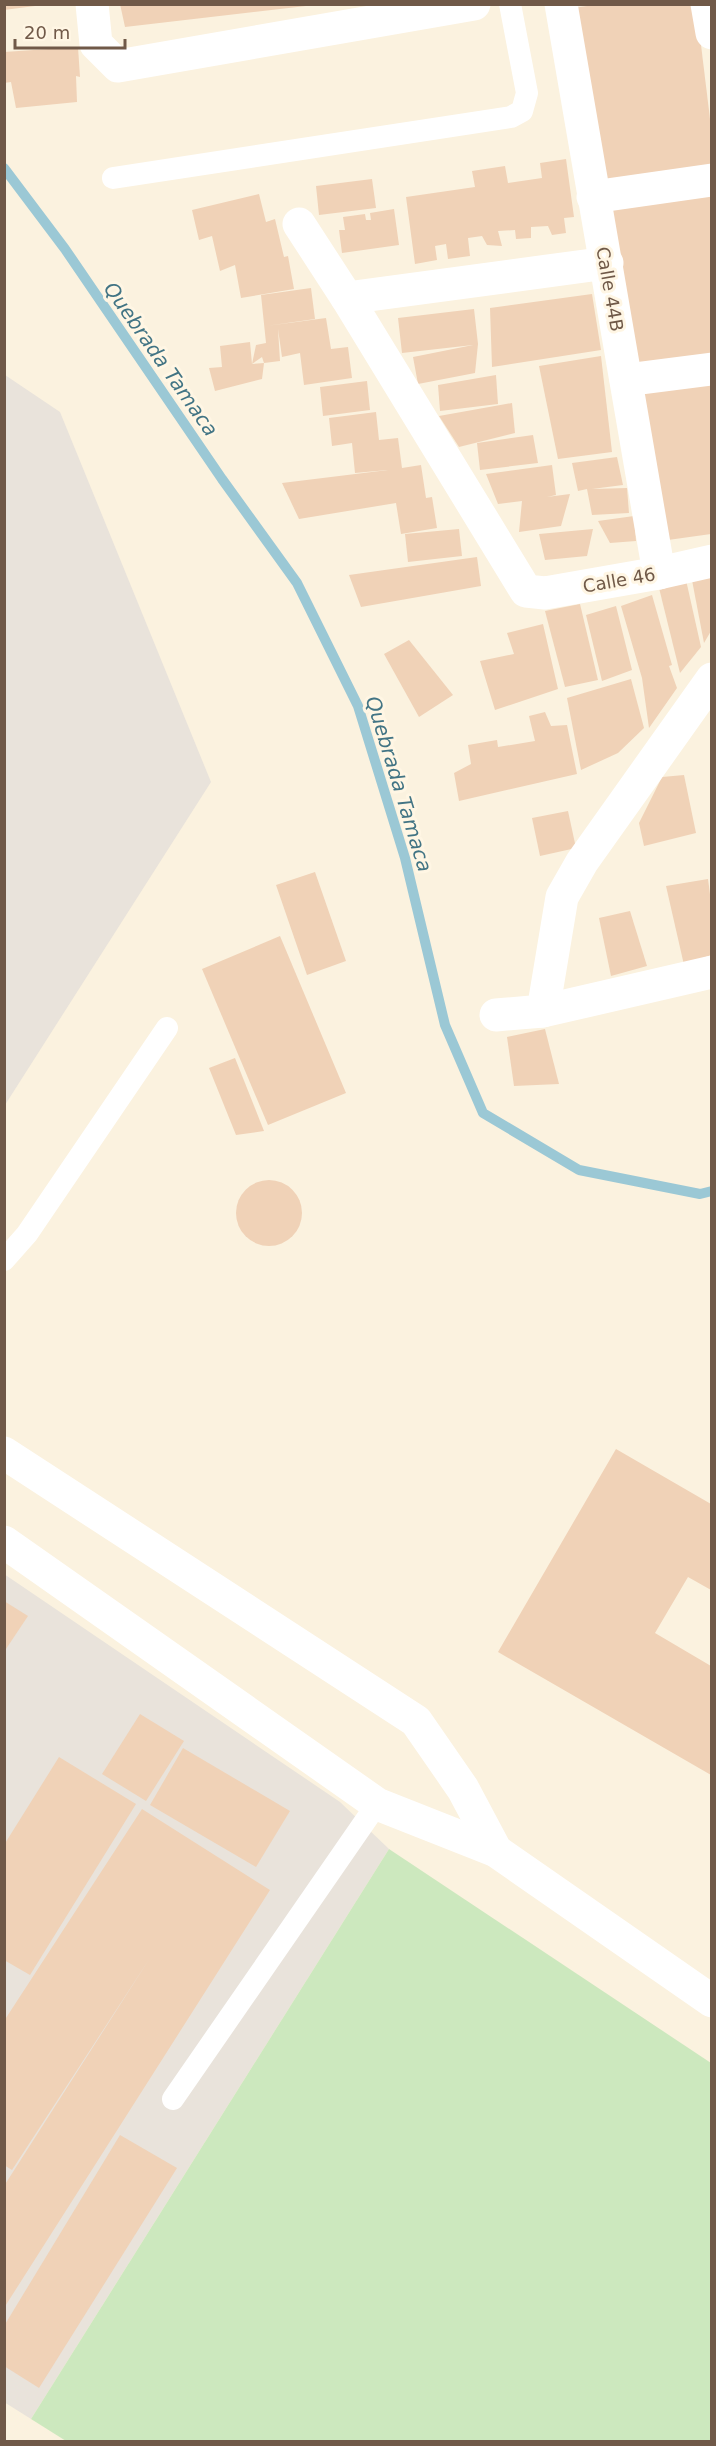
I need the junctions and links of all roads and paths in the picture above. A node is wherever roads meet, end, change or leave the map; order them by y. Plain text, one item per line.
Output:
1 (92, 4) edge
2 (474, 4) edge
3 (510, 4) edge
4 (561, 4) edge
5 (707, 4) edge
6 (711, 33) edge
7 (113, 178) dead end
8 (711, 180) edge
9 (593, 197) junction
10 (299, 224) dead end
11 (607, 263) junction
12 (348, 298) junction
13 (711, 369) edge
14 (626, 380) junction
15 (711, 561) edge
16 (659, 573) junction
17 (711, 679) edge
18 (711, 972) edge
19 (543, 1011) junction
20 (496, 1015) dead end
21 (167, 1028) dead end
22 (4, 1260) edge
23 (4, 1453) edge
24 (4, 1542) edge
25 (377, 1804) junction
26 (496, 1851) junction
27 (711, 2001) edge
28 (173, 2099) dead end

1 - 2 street
3 - 7 lane
4 - 9 street, Calle 44B
5 - 6 street
8 - 9 street
9 - 11 street, Calle 44B
10 - 12 street
11 - 12 street
11 - 14 street, Calle 44B
12 - 16 street, Calle 46
13 - 14 street
14 - 16 street, Calle 44B
15 - 16 street, Calle 46
17 - 19 street
18 - 19 street
19 - 20 street
21 - 22 lane
23 - 26 street
24 - 25 street
25 - 26 street
25 - 28 lane
26 - 27 street

